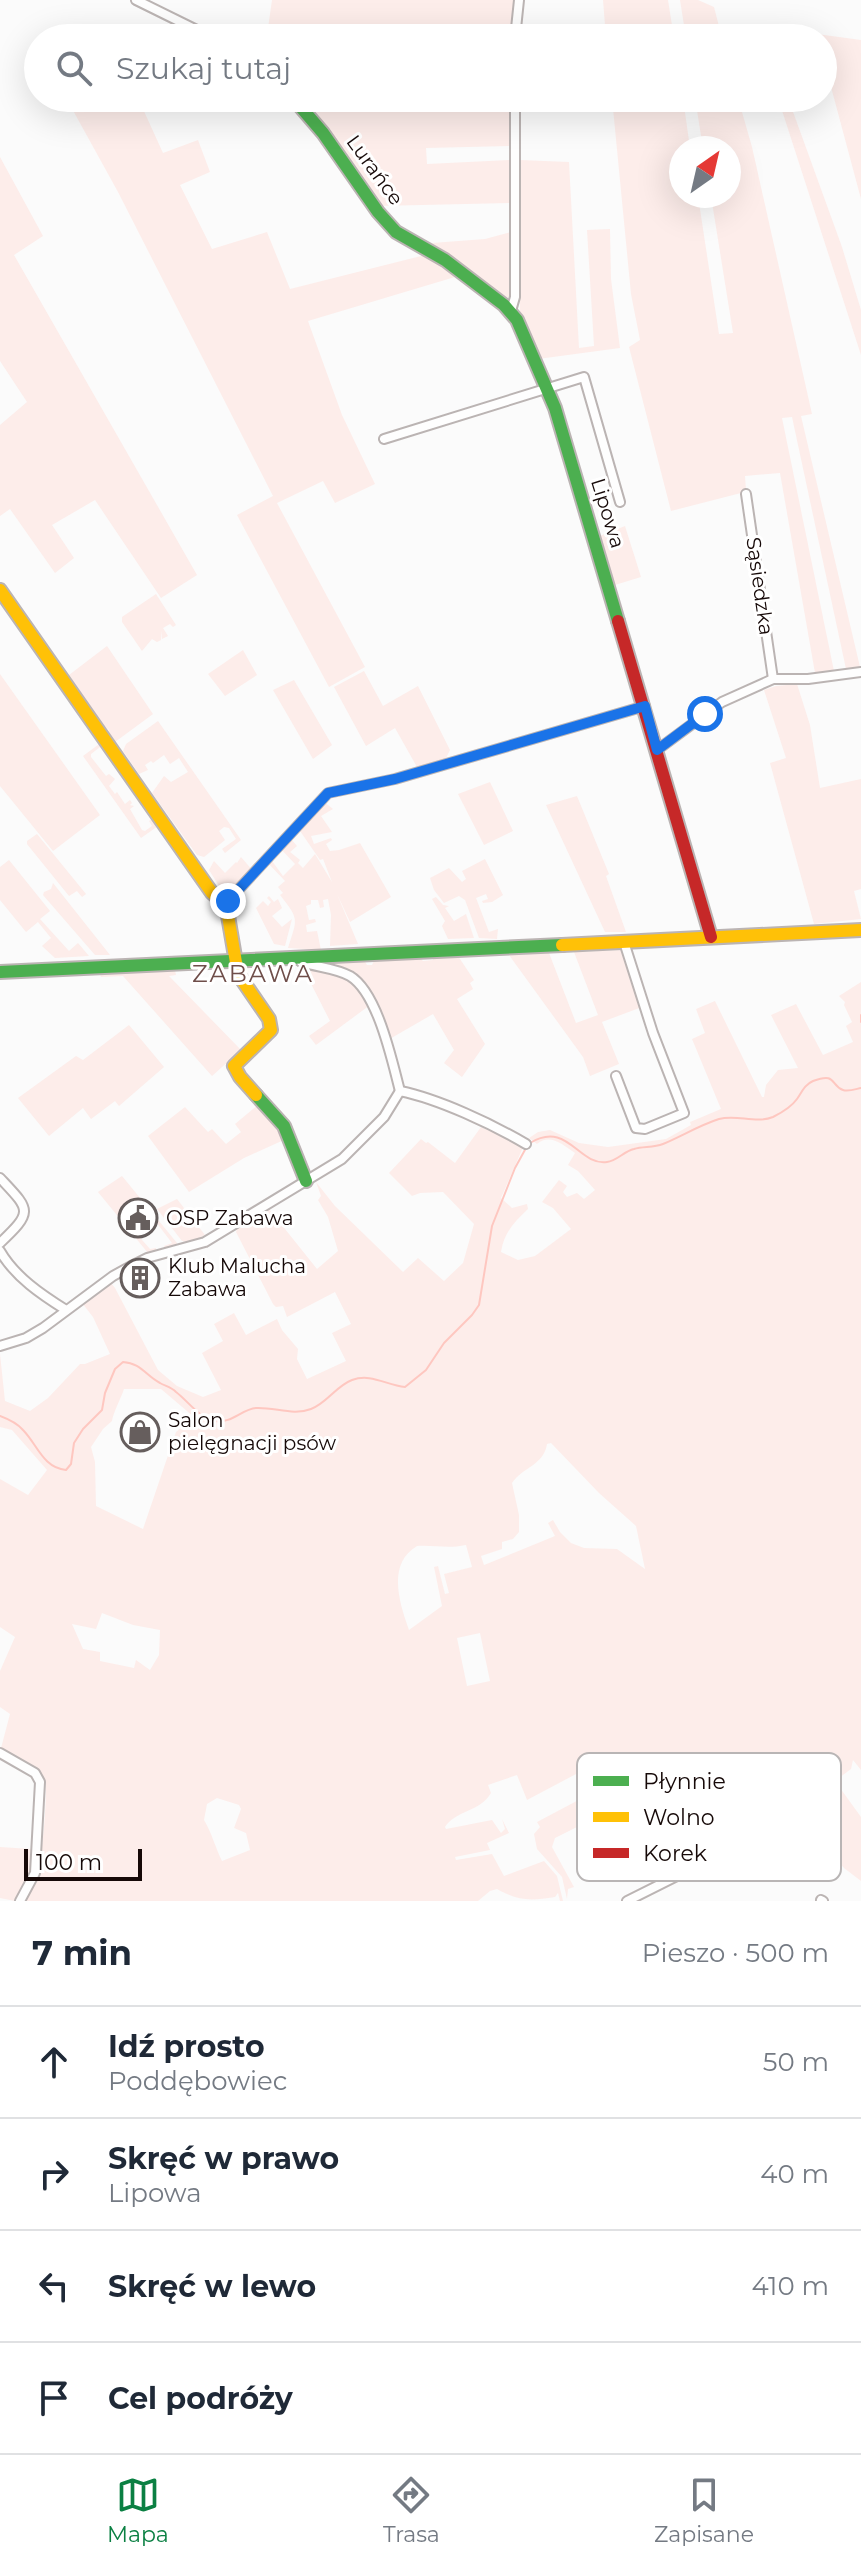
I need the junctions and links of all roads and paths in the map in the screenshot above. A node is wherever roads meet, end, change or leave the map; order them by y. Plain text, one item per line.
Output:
1 (136, 0) edge
2 (519, 0) edge
3 (185, 24) edge
4 (516, 24) edge
5 (305, 112) edge
6 (515, 112) edge
7 (511, 311) junction
8 (548, 388) junction
9 (384, 439) dead end
10 (746, 494) dead end
11 (620, 502) dead end
12 (0, 590) edge
13 (861, 672) edge
14 (773, 679) junction
15 (645, 706) junction
16 (657, 750) junction
17 (225, 904) junction
18 (861, 930) edge
19 (711, 937) junction
20 (624, 942) junction
21 (297, 957) junction
22 (236, 960) junction
23 (0, 972) edge
24 (616, 1076) dead end
25 (400, 1091) junction
26 (526, 1144) dead end
27 (0, 1178) edge
28 (306, 1181) junction
29 (0, 1243) edge
30 (0, 1251) edge
31 (66, 1310) junction
32 (0, 1346) edge
33 (0, 1753) edge
34 (667, 1881) edge
35 (20, 1901) edge
36 (627, 1901) edge

1 - 3 street
2 - 4 street
5 - 7 street, Lurańce
6 - 7 street
7 - 8 street, Lipowa
8 - 9 street
8 - 11 street
8 - 15 street, Lipowa
10 - 14 street, Sąsiedzka
12 - 17 street
13 - 14 street
14 - 16 street
15 - 16 street, Lipowa
15 - 17 street
16 - 19 street, Lipowa
17 - 22 street
18 - 19 street
19 - 20 street
20 - 21 street
20 - 24 street
21 - 22 street
21 - 25 street
22 - 23 street
22 - 28 street
25 - 26 street
25 - 28 street
27 - 29 street
28 - 31 street
30 - 31 street
31 - 32 street
33 - 35 street
34 - 36 street

